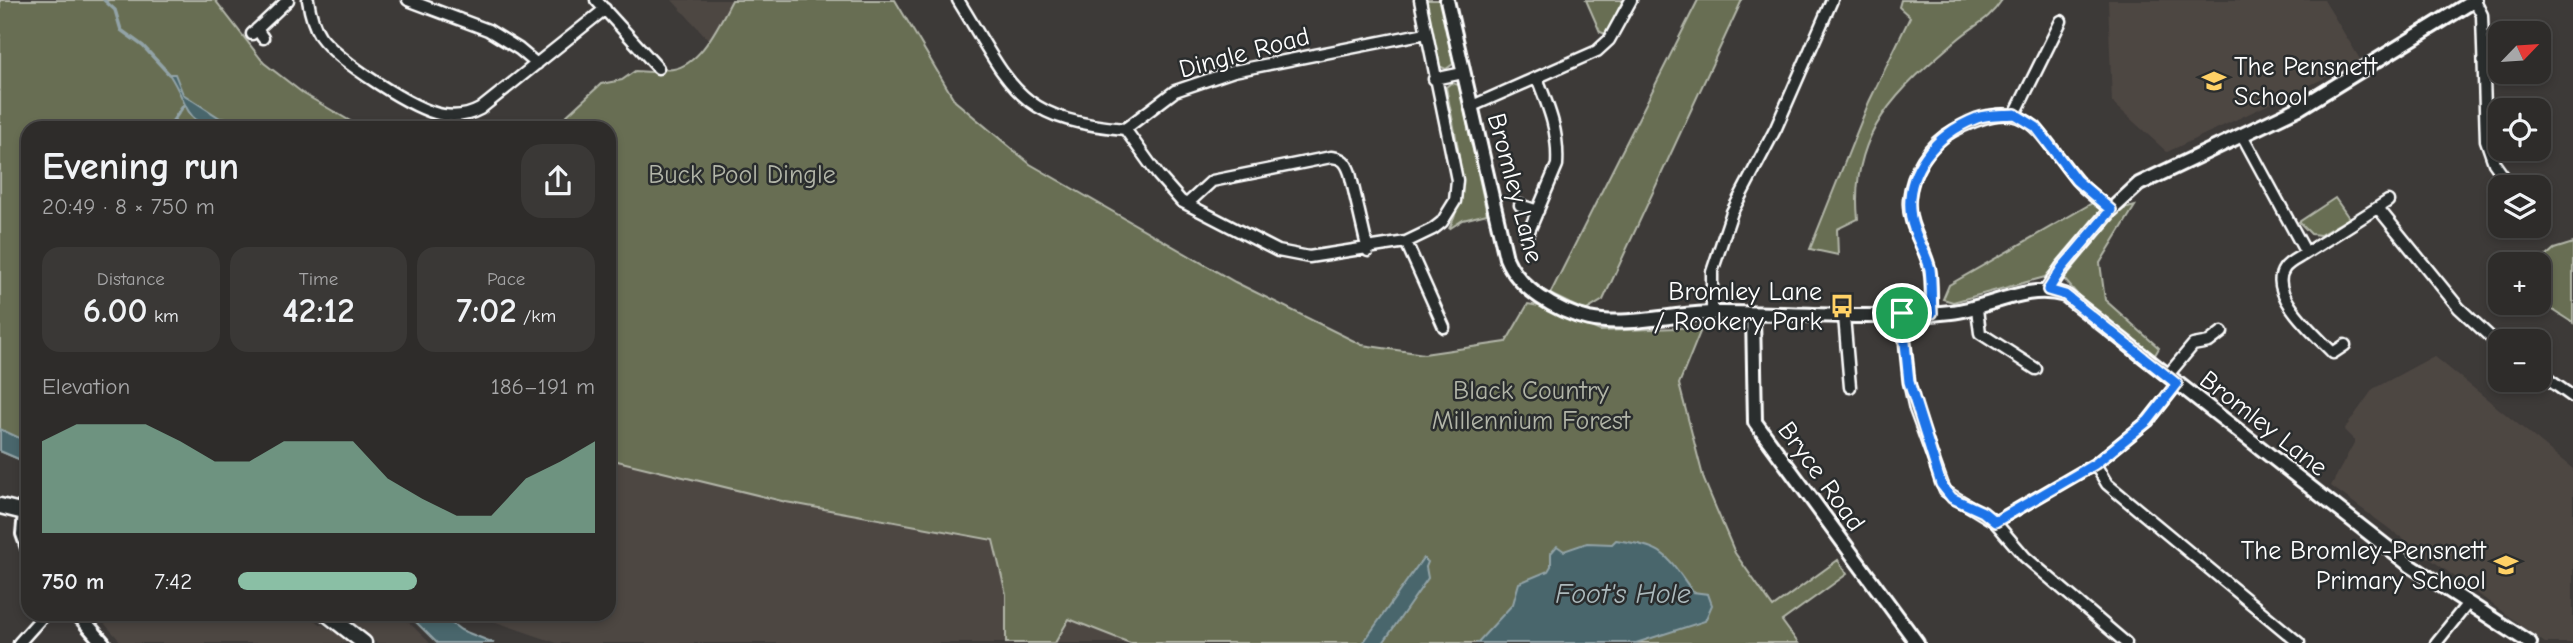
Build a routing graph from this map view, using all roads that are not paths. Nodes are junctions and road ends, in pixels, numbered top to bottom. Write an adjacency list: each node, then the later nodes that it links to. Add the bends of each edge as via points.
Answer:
1 (288, 0): 14 (street)
2 (308, 0): 15 (street, via 318,34 340,57 443,115 473,113)
3 (408, 0): 15 (street, via 488,30)
4 (596, 0): 11 (street)
5 (958, 0): 22 (street, via 1022,97 1073,123)
6 (1420, 0): 13 (street)
7 (1447, 0): 17 (street, Bromley Lane)
8 (1631, 0): 18 (street, via 1609,40 1597,51)
9 (1832, 0): 39 (street, via 1776,128 1732,212 1712,272)
10 (2475, 0): 23 (street, via 2301,107); 24 (street, via 2483,15 2486,140)
11 (605, 9): 15 (street); 16 (street)
12 (2061, 21): 21 (street)
13 (1426, 33): 19 (street); 22 (street, Dingle Road, via 1234,71 1175,91)
14 (257, 34)
15 (537, 64)
16 (658, 68)
17 (1463, 73): 19 (street); 20 (street, Bromley Lane)
18 (1537, 78): 20 (street); 30 (street, via 1558,133 1557,165)
19 (1434, 79): 32 (street, via 1457,180 1455,201 1442,222)
20 (1470, 107): 39 (street, Bromley Lane, via 1506,258 1517,281 1582,317 1610,322)
21 (2015, 114): 29 (street, via 2036,127 2076,180); 41 (street, via 1980,117 1945,135 1923,159 1914,178 1911,221 1930,269)
22 (1125, 129): 26 (street, via 1158,175)
23 (2242, 135): 29 (street, via 2139,184); 34 (street)
24 (2502, 175)
25 (2388, 201): 28 (street)
26 (1187, 204): 33 (street, via 1278,251 1309,257); 33 (street, via 1212,181 1339,158 1350,173)
27 (1520, 205): 30 (street)
28 (2378, 208): 34 (street); 46 (street, via 2459,308)
29 (2111, 210): 35 (street)
30 (1538, 211): 31 (street)
31 (1527, 238)
32 (1406, 242): 33 (street); 38 (street)
33 (1368, 251)
34 (2306, 253): 47 (street, via 2284,270 2281,290 2333,353)
35 (2048, 290): 37 (street, via 2025,292); 49 (street, Bromley Lane, via 2065,295)
36 (1450, 307): 38 (street)
37 (1977, 309): 41 (street); 48 (street, via 1980,333)
38 (1438, 313): 44 (street)
39 (1712, 313): 42 (street)
40 (1902, 313): 41 (street); 43 (street); 56 (street, via 1909,382 1941,484 1952,498)
41 (1932, 313)
42 (1753, 314): 43 (street); 64 (street, Bryce Road, via 1755,422)
43 (1844, 316): 51 (street)
44 (1444, 327)
45 (2222, 331): 49 (street, via 2209,342 2193,345)
46 (2488, 335)
47 (2345, 345)
48 (2036, 369)
49 (2172, 380): 53 (street, via 2148,421); 57 (street, Bromley Lane, via 2411,566)
50 (2551, 381): 52 (street)
51 (1850, 387)
52 (2573, 397)
53 (2095, 464): 56 (street); 66 (street, via 2107,484)
54 (0, 506): 55 (main road)
55 (21, 511)
56 (1995, 522): 65 (street, via 2025,557)
57 (2468, 603): 67 (street); 68 (street, Bromley Lane)
58 (39, 621): 61 (street)
59 (84, 621): 62 (street)
60 (336, 621): 63 (main road)
61 (19, 643)
62 (103, 643)
63 (364, 643)
64 (1917, 643)
65 (2126, 643)
66 (2299, 643)
67 (2436, 643)
68 (2530, 643)

